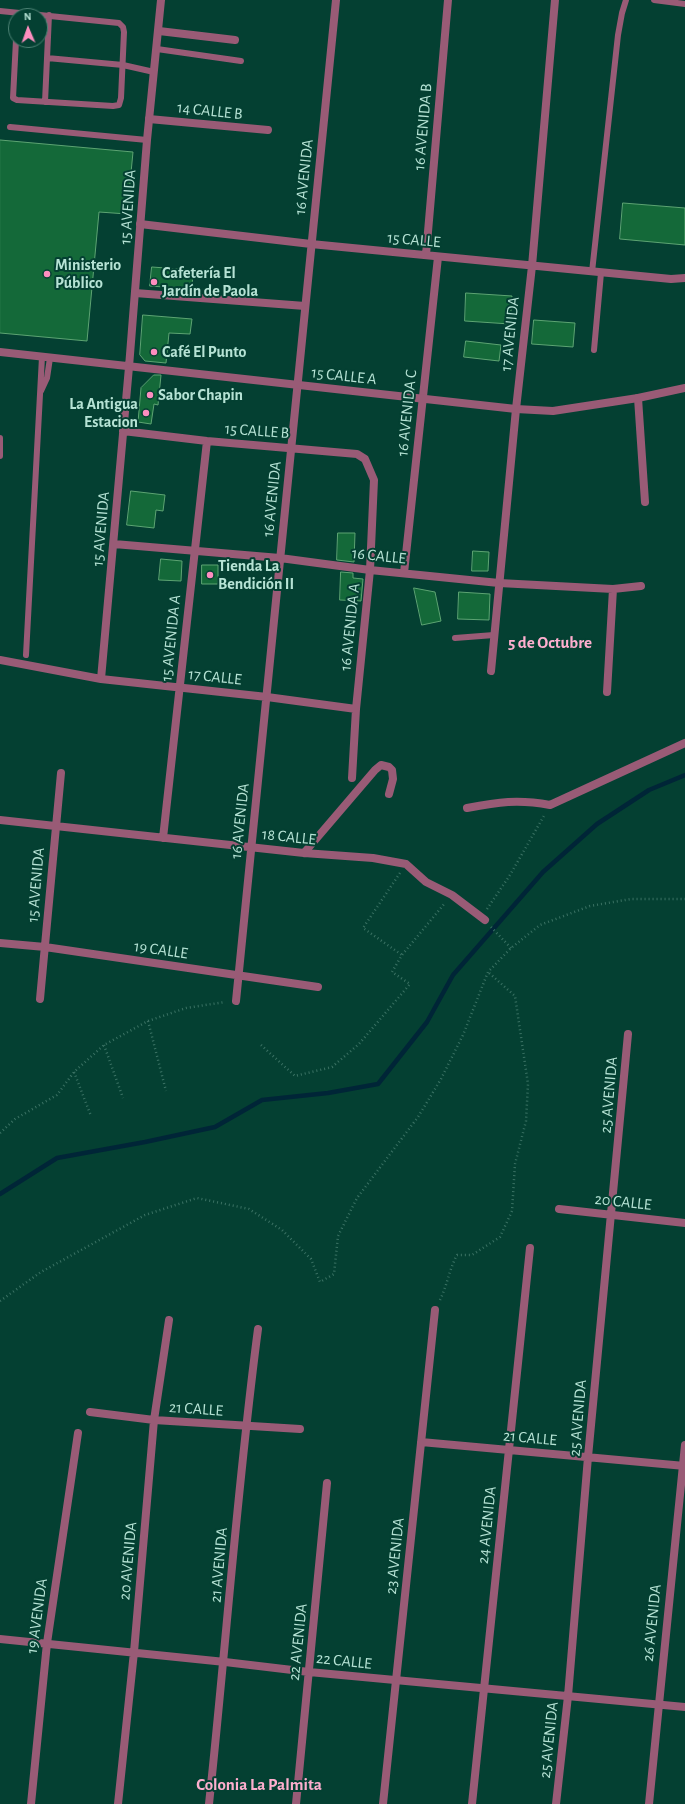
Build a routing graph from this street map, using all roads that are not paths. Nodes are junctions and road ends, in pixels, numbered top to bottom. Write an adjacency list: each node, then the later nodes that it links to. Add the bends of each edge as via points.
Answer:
1 (162, 0): 9 (street, 15 AVENIDA)
2 (336, 0): 23 (street, 16 AVENIDA)
3 (448, 0): 24 (street, 16 AVENIDA B)
4 (555, 0): 26 (street, 17 AVENIDA)
5 (626, 0): 27 (lane, via 618,35)
6 (654, 0): 7 (lane)
7 (685, 4)
8 (49, 15): 13 (lane); 15 (lane, via 119,23 124,32)
9 (159, 31): 10 (street); 12 (street, 15 AVENIDA)
10 (235, 40)
11 (16, 48): 17 (lane, via 14,98)
12 (157, 49): 14 (lane); 16 (street, 15 AVENIDA)
13 (47, 58): 15 (lane); 17 (lane)
14 (241, 61)
15 (123, 65): 16 (lane); 17 (lane, via 119,105)
16 (154, 72): 18 (street, 15 AVENIDA)
17 (45, 102)
18 (149, 118): 20 (street, 14 CALLE B); 21 (street, 15 AVENIDA)
19 (10, 126): 21 (lane)
20 (268, 130)
21 (147, 140): 22 (street, 15 AVENIDA)
22 (140, 224): 23 (street, 15 CALLE); 30 (street, 15 AVENIDA)
23 (311, 244): 24 (street, 15 CALLE); 31 (street, 16 AVENIDA)
24 (426, 256): 25 (street, 15 CALLE)
25 (438, 257): 26 (street, 15 CALLE); 39 (street, 16 AVENIDA C)
26 (532, 266): 27 (street, 15 CALLE); 40 (street, 17 AVENIDA)
27 (592, 272): 28 (street, 15 CALLE)
28 (601, 273): 29 (street, 15 CALLE); 32 (lane)
29 (685, 278)
30 (135, 293): 31 (street); 35 (street, 15 AVENIDA)
31 (305, 306): 36 (street, 16 AVENIDA)
32 (594, 350)
33 (0, 352): 34 (street, 15 CALLE A)
34 (46, 357): 35 (street, 15 CALLE A); 58 (lane, via 40,376)
35 (129, 367): 36 (street, 15 CALLE A); 41 (street, 15 AVENIDA)
36 (297, 385): 39 (street, 15 CALLE A); 44 (street, 16 AVENIDA)
37 (685, 388): 38 (street, 15 CALLE A)
38 (638, 398): 40 (street, 15 CALLE A, via 553,411); 47 (street)
39 (423, 399): 40 (street, 15 CALLE A); 52 (street, 16 AVENIDA C)
40 (516, 409): 53 (street, 17 AVENIDA)
41 (123, 431): 43 (street, 15 CALLE B); 48 (street, 15 AVENIDA)
42 (0, 438): 45 (lane)
43 (207, 441): 44 (street, 15 CALLE B); 49 (street, 15 AVENIDA A)
44 (291, 447): 46 (street, 15 CALLE B, via 357,454 365,459); 50 (street, 16 AVENIDA)
45 (0, 456)
46 (374, 480): 51 (street, 16 AVENIDA A)
47 (646, 502)
48 (114, 544): 49 (street, 16 CALLE); 61 (street, 15 AVENIDA)
49 (195, 551): 50 (street, 16 CALLE); 62 (street, 15 AVENIDA A)
50 (280, 558): 51 (street, 16 CALLE); 64 (street, 16 AVENIDA)
51 (370, 570): 52 (street, 16 CALLE); 65 (street, 16 AVENIDA A)
52 (404, 573): 53 (street, 16 CALLE)
53 (499, 583): 55 (street, 16 CALLE); 56 (street, 17 AVENIDA)
54 (641, 586): 55 (street, 16 CALLE)
55 (613, 589): 63 (street)
56 (494, 635): 57 (lane); 60 (street, 17 AVENIDA)
57 (455, 638)
58 (26, 655)
59 (0, 660): 61 (street, 17 CALLE)
60 (491, 671)
61 (101, 679): 62 (street, 17 CALLE)
62 (180, 687): 64 (street, 17 CALLE); 73 (street, 15 AVENIDA A)
63 (607, 692)
64 (266, 697): 65 (street, 17 CALLE); 74 (street, 16 AVENIDA)
65 (356, 709): 68 (street, 16 AVENIDA A)
66 (685, 742): 70 (street, via 550,805 527,801 497,802)
67 (61, 773): 72 (street, 15 AVENIDA)
68 (352, 778)
69 (389, 794): 75 (street, via 393,779 392,770 381,765)
70 (467, 808)
71 (0, 820): 72 (street, 18 CALLE)
72 (56, 826): 73 (street, 18 CALLE); 78 (street, 15 AVENIDA)
73 (163, 838): 74 (street, 18 CALLE)
74 (252, 848): 75 (street, 18 CALLE); 79 (street, 16 AVENIDA)
75 (304, 853): 76 (street, 18 CALLE, via 373,858 406,864 426,882 452,895)
76 (483, 919)
77 (0, 943): 78 (street, 19 CALLE)
78 (44, 948): 79 (street, 19 CALLE); 81 (street, 15 AVENIDA)
79 (239, 975): 80 (street, 19 CALLE); 82 (street, 16 AVENIDA)
80 (318, 987)
81 (40, 999)
82 (236, 1001)
83 (628, 1034): 85 (street, 25 AVENIDA)
84 (559, 1209): 85 (street, 20 CALLE)
85 (611, 1215): 86 (street, 20 CALLE); 99 (street, 25 AVENIDA)
86 (685, 1223)
87 (530, 1248): 98 (street, 24 AVENIDA)
88 (435, 1310): 96 (street, 23 AVENIDA)
89 (169, 1320): 92 (street, 20 AVENIDA)
90 (258, 1329): 93 (street, 21 AVENIDA)
91 (90, 1412): 92 (street, 21 CALLE)
92 (154, 1420): 93 (street, 21 CALLE); 104 (street, 20 AVENIDA)
93 (245, 1427): 94 (street, 21 CALLE); 105 (street, 21 AVENIDA)
94 (300, 1430)
95 (78, 1433): 103 (street, 19 AVENIDA)
96 (421, 1442): 98 (street, 21 CALLE); 107 (street, 23 AVENIDA)
97 (685, 1445): 100 (street, 26 AVENIDA)
98 (509, 1450): 99 (street, 21 CALLE); 108 (street, 24 AVENIDA)
99 (588, 1458): 100 (street, 21 CALLE); 109 (street, 25 AVENIDA)
100 (684, 1466): 110 (street, 26 AVENIDA)
101 (327, 1483): 106 (street, 22 AVENIDA)
102 (0, 1639): 103 (street, 22 CALLE)
103 (47, 1643): 104 (street, 22 CALLE); 112 (street, 19 AVENIDA)
104 (134, 1652): 105 (street, 22 CALLE); 113 (street, 20 AVENIDA)
105 (225, 1662): 106 (street, 22 CALLE); 114 (street, 21 AVENIDA)
106 (309, 1672): 107 (street, 22 CALLE); 115 (street, 22 AVENIDA)
107 (396, 1681): 108 (street, 22 CALLE); 116 (street, 23 AVENIDA)
108 (483, 1689): 109 (street, 22 CALLE); 117 (street, 24 AVENIDA)
109 (568, 1696): 110 (street, 22 CALLE); 118 (street, 25 AVENIDA)
110 (658, 1706): 111 (street, 22 CALLE); 119 (street, 26 AVENIDA)
111 (685, 1707)
112 (31, 1804)
113 (118, 1804)
114 (209, 1804)
115 (296, 1804)
116 (383, 1804)
117 (472, 1804)
118 (556, 1804)
119 (649, 1804)

